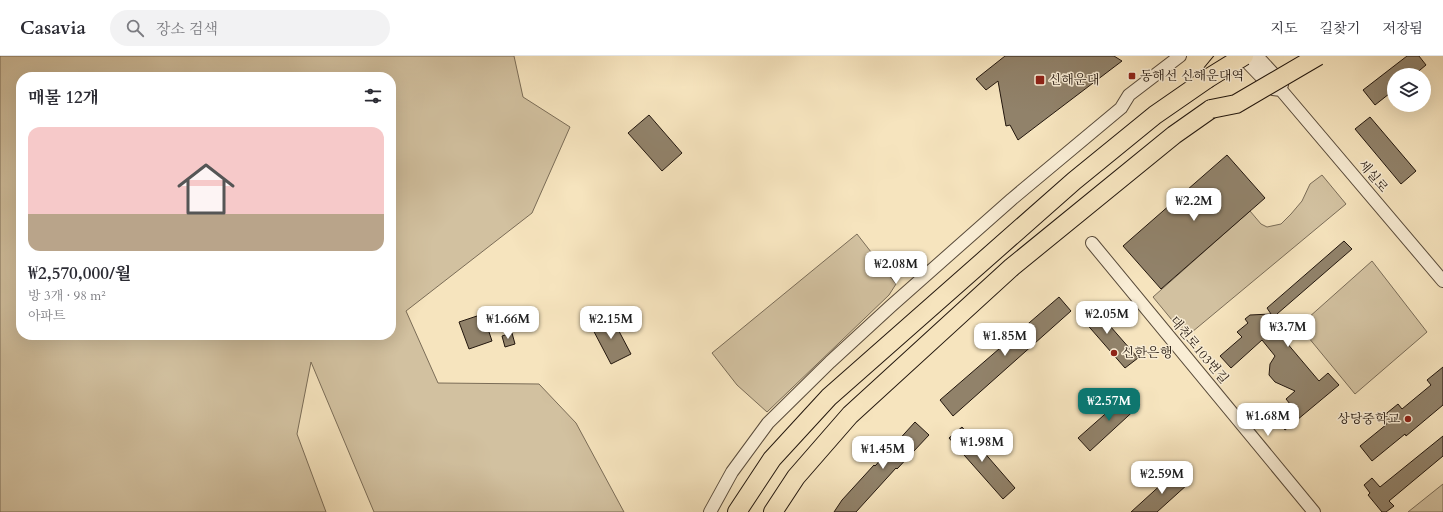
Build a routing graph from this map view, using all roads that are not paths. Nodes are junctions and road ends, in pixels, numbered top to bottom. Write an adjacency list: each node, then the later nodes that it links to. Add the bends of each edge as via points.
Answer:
1 (1226, 56): 7 (highway)
2 (1243, 56): 7 (highway, bridge); 8 (street, 세실로, via 1273,89)
3 (1257, 56): 8 (street, 세실로, via 1282,83)
4 (1294, 56): 9 (highway)
5 (1318, 56): 9 (highway, bridge, via 1236,104)
6 (1178, 57): 12 (street, via 1129,95 1121,108 994,215 830,362 768,424 732,472)
7 (1207, 79): 13 (highway, via 1156,115 1074,181 829,397 772,459)
8 (1281, 90): 11 (street, 세실로)
9 (1211, 108): 14 (highway, via 1174,135 1012,267 856,410 796,477)
10 (1092, 243): 15 (street, 대천로103번길)
11 (1443, 281)
12 (710, 512)
13 (737, 512)
14 (773, 512)
15 (1314, 512)

